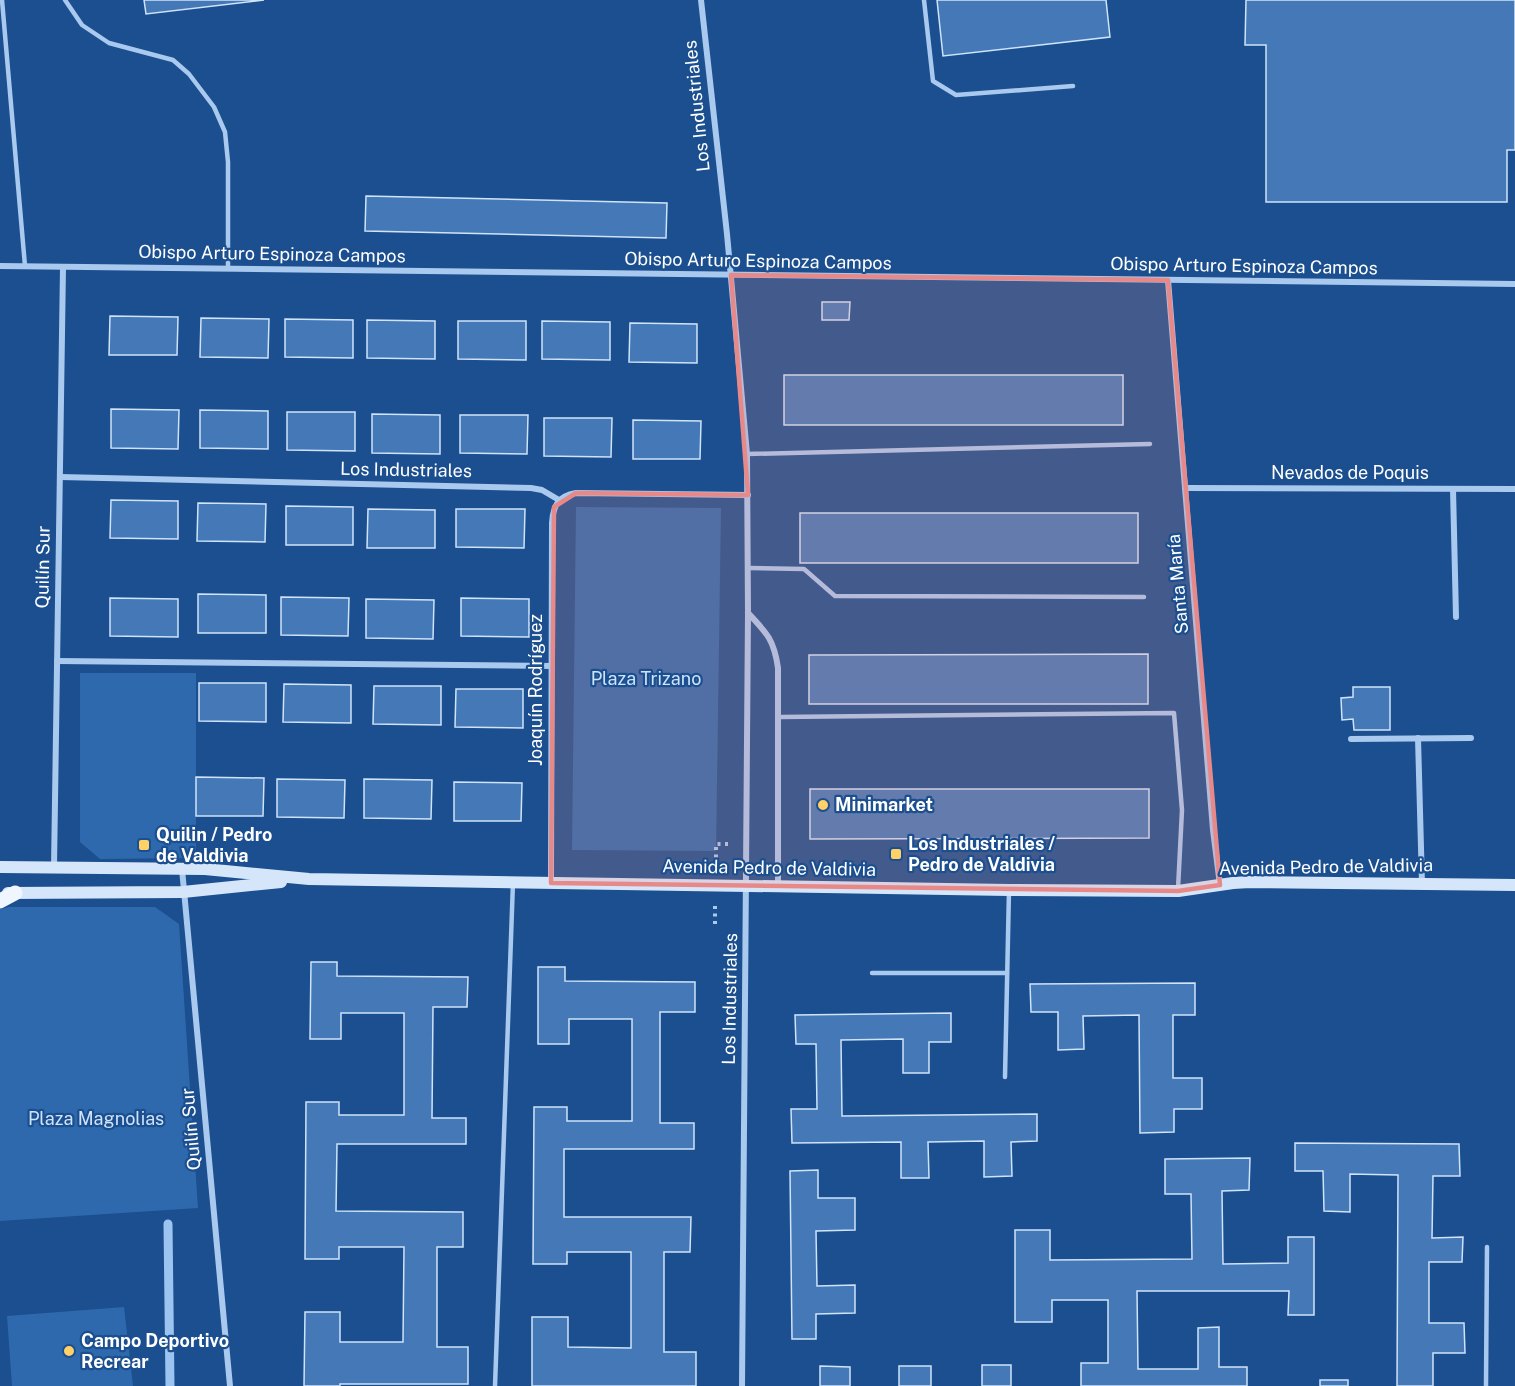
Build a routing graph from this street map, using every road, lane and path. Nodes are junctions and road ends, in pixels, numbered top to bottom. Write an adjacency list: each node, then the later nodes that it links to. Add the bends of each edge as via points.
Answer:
1 (2, 0): 7 (lane)
2 (65, 0): 9 (lane, via 82,25 109,43 173,60 214,106 225,132 228,162)
3 (700, 0): 10 (street, Los Industriales)
4 (924, 0): 5 (lane, via 933,81 956,95)
5 (1073, 86)
6 (0, 266): 7 (street, Obispo Arturo Espinoza Campos)
7 (25, 266): 8 (street, Obispo Arturo Espinoza Campos)
8 (63, 267): 9 (street, Obispo Arturo Espinoza Campos); 15 (street, Quilín Sur)
9 (228, 268): 10 (street, Obispo Arturo Espinoza Campos)
10 (731, 275): 11 (street, Obispo Arturo Espinoza Campos); 14 (street, Los Industriales)
11 (1168, 280): 12 (street, Obispo Arturo Espinoza Campos); 16 (street, Santa María)
12 (1515, 284)
13 (1150, 444): 14 (lane)
14 (747, 454): 19 (street, Los Industriales)
15 (60, 477): 20 (street, Los Industriales, via 531,488); 25 (street, Quilín Sur)
16 (1185, 488): 17 (street, Nevados de Poquis); 38 (street, Santa María)
17 (1453, 489): 18 (street, Nevados de Poquis); 24 (street)
18 (1515, 489)
19 (748, 495): 20 (street, via 576,493); 21 (street, Los Industriales)
20 (559, 500): 26 (street, Joaquín Rodríguez, via 552,523)
21 (748, 568): 22 (lane, via 804,569 835,596); 23 (street, Los Industriales)
22 (1144, 597)
23 (748, 613): 27 (street, via 769,636 776,652); 40 (street, Los Industriales)
24 (1455, 617)
25 (57, 661): 26 (street); 32 (street, Quilín Sur)
26 (552, 666): 36 (street, Joaquín Rodríguez)
27 (780, 717): 41 (street); 43 (lane, via 1173,713 1182,810)
28 (1418, 738): 29 (street); 30 (street); 37 (street)
29 (1471, 738)
30 (1351, 739)
31 (0, 867): 32 (main road, Avenida Pedro de Valdivia)
32 (54, 867): 33 (main road, Avenida Pedro de Valdivia)
33 (182, 869): 34 (main road, Avenida Pedro de Valdivia); 44 (street, Quilín Sur)
34 (309, 879): 35 (main road, Avenida Pedro de Valdivia); 44 (main road, Avenida Pedro de Valdivia)
35 (513, 882): 36 (main road, Avenida Pedro de Valdivia); 52 (lane)
36 (551, 883): 40 (main road, Avenida Pedro de Valdivia)
37 (1422, 884): 38 (main road, Avenida Pedro de Valdivia); 39 (main road, Avenida Pedro de Valdivia)
38 (1220, 885): 43 (main road, Avenida Pedro de Valdivia)
39 (1515, 885)
40 (746, 886): 41 (main road, Avenida Pedro de Valdivia); 53 (street, Los Industriales)
41 (778, 886): 42 (main road, Avenida Pedro de Valdivia)
42 (1009, 890): 43 (main road, Avenida Pedro de Valdivia); 48 (lane)
43 (1178, 891)
44 (183, 892): 45 (main road, Avenida Pedro de Valdivia); 51 (street, Quilín Sur)
45 (7, 893): 46 (main road)
46 (0, 900)
47 (872, 973): 48 (lane)
48 (1006, 973): 49 (lane)
49 (1005, 1077)
50 (1487, 1247): 54 (lane)
51 (230, 1386)
52 (495, 1386)
53 (742, 1386)
54 (1486, 1386)

